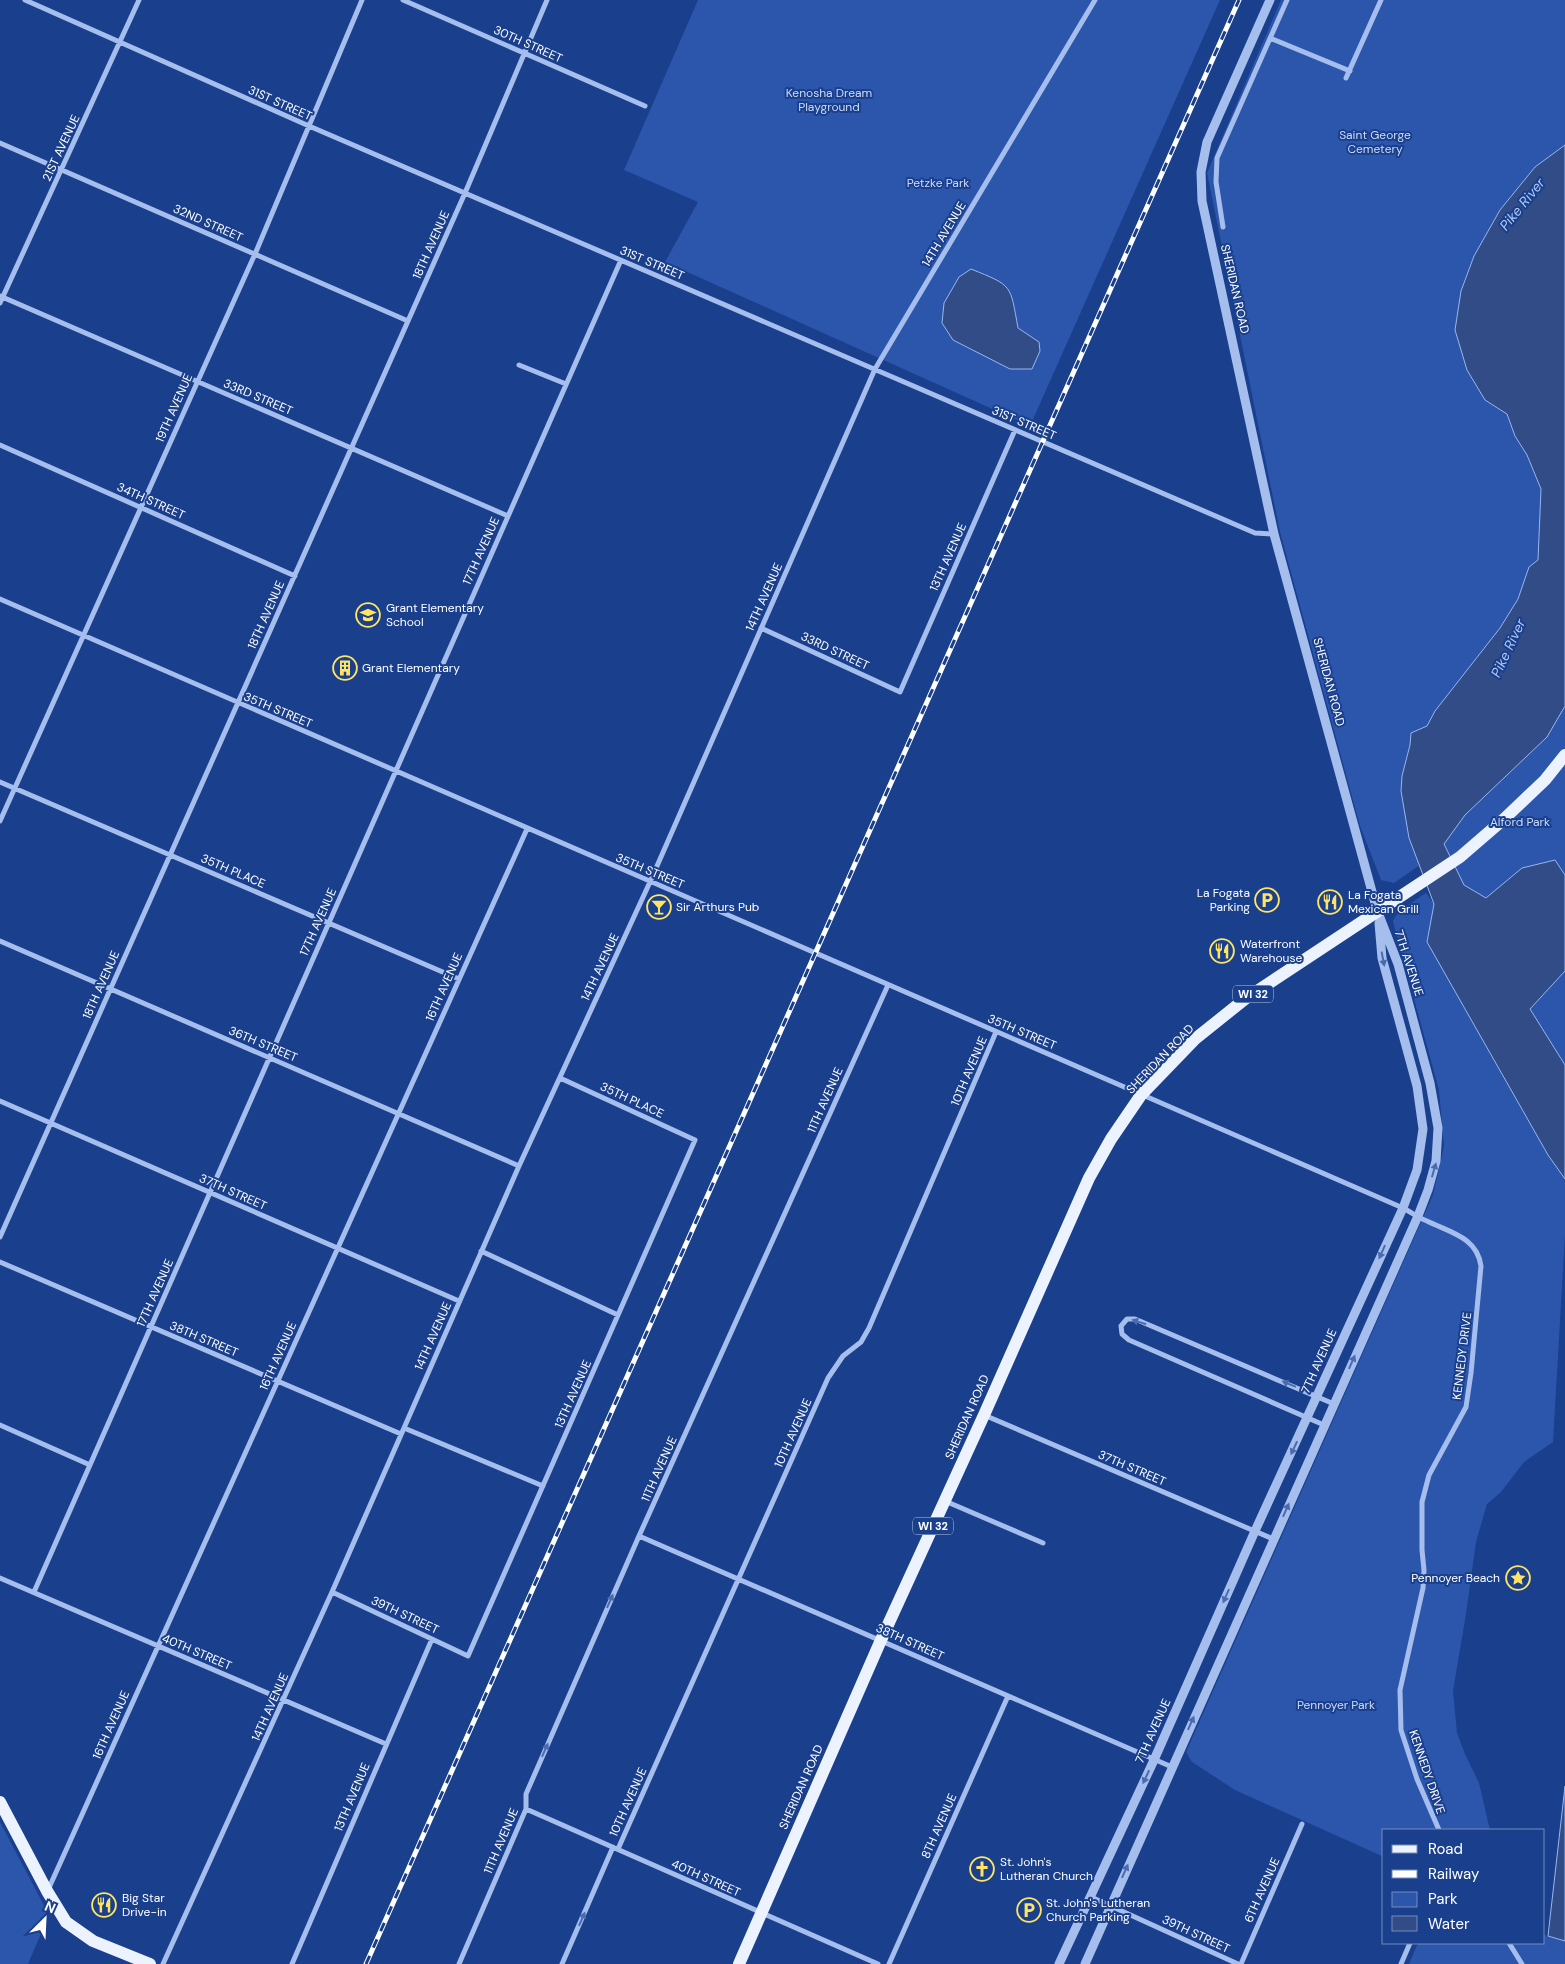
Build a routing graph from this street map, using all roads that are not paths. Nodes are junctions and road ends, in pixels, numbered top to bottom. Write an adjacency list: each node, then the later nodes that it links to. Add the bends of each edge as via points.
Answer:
1 (24, 0): 11 (street, 31ST STREET)
2 (139, 0): 11 (street, 21ST AVENUE)
3 (362, 0): 16 (street, 19TH AVENUE)
4 (403, 0): 12 (street, 30TH STREET)
5 (548, 0): 12 (street, 18TH AVENUE)
6 (1095, 0): 27 (street, 14TH AVENUE)
7 (1270, 0): 35 (street, SHERIDAN ROAD, via 1210,136 1201,180 1204,214)
8 (1287, 0): 10 (street)
9 (1381, 0): 13 (street)
10 (1270, 38): 13 (street); 20 (street, via 1217,158 1216,182)
11 (120, 42): 16 (street, 31ST STREET); 18 (street, 21ST AVENUE)
12 (524, 54): 15 (street, 30TH STREET); 19 (street, 18TH AVENUE)
13 (1350, 71): 14 (street)
14 (1346, 78)
15 (645, 106)
16 (309, 126): 19 (street, 31ST STREET); 21 (street, 19TH AVENUE)
17 (0, 143): 18 (street, 32ND STREET)
18 (62, 170): 21 (street, 32ND STREET); 23 (street, 21ST AVENUE)
19 (465, 193): 22 (street, 31ST STREET); 25 (street, 18TH AVENUE)
20 (1223, 227)
21 (255, 254): 25 (street, 32ND STREET); 28 (street, 19TH AVENUE)
22 (621, 260): 27 (street, 31ST STREET); 29 (street, 17TH AVENUE)
23 (1, 296): 24 (street, 21ST AVENUE); 28 (street, 33RD STREET)
24 (0, 303)
25 (408, 321): 32 (street, 18TH AVENUE)
26 (520, 365): 29 (street)
27 (875, 369): 30 (street, 31ST STREET); 38 (street, 14TH AVENUE)
28 (197, 381): 32 (street, 33RD STREET); 33 (street, 19TH AVENUE)
29 (566, 384): 34 (street, 17TH AVENUE)
30 (1015, 430): 35 (street, 31ST STREET, via 1255,533); 40 (street, 13TH AVENUE)
31 (0, 445): 33 (street, 34TH STREET)
32 (352, 448): 34 (street, 33RD STREET); 36 (street, 18TH AVENUE)
33 (140, 507): 36 (street, 34TH STREET); 39 (street, 19TH AVENUE)
34 (508, 516): 43 (street, 17TH AVENUE)
35 (1274, 534): 50 (street, SHERIDAN ROAD)
36 (295, 576): 41 (street, 18TH AVENUE)
37 (0, 600): 39 (street, 35TH STREET)
38 (761, 628): 40 (street, 33RD STREET); 49 (street, 14TH AVENUE)
39 (83, 636): 41 (street, 35TH STREET); 45 (street, 19TH AVENUE)
40 (900, 692)
41 (238, 704): 43 (street, 35TH STREET); 48 (street, 18TH AVENUE)
42 (1565, 755): 50 (main road, WI 32, via 1504,819 1460,857)
43 (395, 772): 47 (street, 35TH STREET); 51 (street, 17TH AVENUE)
44 (0, 782): 45 (street, 35TH PLACE)
45 (15, 788): 46 (street, 19TH AVENUE); 48 (street, 35TH PLACE)
46 (0, 822)
47 (527, 829): 49 (street, 35TH STREET); 53 (street, 16TH AVENUE)
48 (170, 855): 51 (street, 35TH PLACE); 55 (street, 18TH AVENUE)
49 (650, 882): 54 (street, 35TH STREET); 58 (street, 14TH AVENUE)
50 (1377, 910): 59 (main road, SHERIDAN ROAD / WI 32, via 1238,1005 1195,1039); 66 (street, 7TH AVENUE, one-way to 66, via 1382,958 1417,1086 1422,1129 1416,1170); 67 (street, 7TH AVENUE, one-way to 50, via 1436,1161 1438,1128 1430,1083 1398,964)
51 (328, 923): 53 (street, 35TH PLACE); 57 (street, 17TH AVENUE)
52 (0, 941): 55 (street, 36TH STREET)
53 (459, 979): 61 (street, 16TH AVENUE)
54 (888, 985): 56 (street, 35TH STREET); 88 (street, 11TH AVENUE)
55 (111, 989): 57 (street, 36TH STREET); 62 (street, 18TH AVENUE)
56 (996, 1032): 59 (street, 35TH STREET); 92 (street, 10TH AVENUE, via 869,1328 861,1342 843,1356 828,1378)
57 (269, 1058): 61 (street, 36TH STREET); 65 (street, 17TH AVENUE)
58 (560, 1078): 63 (street, 35TH PLACE); 64 (street, 14TH AVENUE)
59 (1141, 1094): 66 (street, 35TH STREET); 78 (main road, SHERIDAN ROAD / WI 32, via 1110,1139 1089,1178)
60 (0, 1101): 62 (street, 37TH STREET)
61 (398, 1114): 64 (street, 36TH STREET); 69 (street, 16TH AVENUE)
62 (51, 1123): 65 (street, 37TH STREET); 68 (street, 18TH AVENUE)
63 (696, 1140): 73 (street, 13TH AVENUE)
64 (519, 1166): 70 (street, 14TH AVENUE)
65 (210, 1192): 69 (street, 37TH STREET); 74 (street, 17TH AVENUE)
66 (1403, 1208): 67 (street, KENNEDY DRIVE); 76 (street, 7TH AVENUE, one-way to 76)
67 (1418, 1216): 77 (street, 7TH AVENUE, one-way to 67); 107 (street, KENNEDY DRIVE, via 1469,1242 1477,1252 1480,1266 1466,1407 1429,1475 1422,1502 1423,1588 1400,1690 1401,1730)
68 (0, 1237)
69 (337, 1248): 72 (street, 37TH STREET); 75 (street, 16TH AVENUE)
70 (481, 1251): 72 (street, 14TH AVENUE); 73 (street)
71 (0, 1262): 74 (street, 38TH STREET)
72 (459, 1301): 82 (street, 14TH AVENUE)
73 (618, 1315): 85 (street, 13TH AVENUE)
74 (151, 1327): 75 (street, 38TH STREET); 84 (street, 17TH AVENUE)
75 (277, 1381): 83 (street, 38TH STREET); 97 (street, 16TH AVENUE)
76 (1317, 1396): 77 (street); 79 (street, 7TH AVENUE); 79 (street, one-way to 79, via 1135,1319 1127,1319 1120,1326 1122,1334 1129,1340)
77 (1334, 1404): 81 (street, 7TH AVENUE)
78 (984, 1415): 86 (main road, SHERIDAN ROAD / WI 32); 87 (street, 37TH STREET)
79 (1308, 1418): 81 (street); 87 (street, 7TH AVENUE, one-way to 87)
80 (0, 1425): 84 (street)
81 (1324, 1425): 89 (street, 7TH AVENUE, one-way to 81)
82 (404, 1428): 83 (street, 14TH AVENUE); 85 (street)
83 (401, 1434): 94 (street, 14TH AVENUE)
84 (90, 1465): 93 (street, 17TH AVENUE)
85 (543, 1486): 98 (street, 13TH AVENUE)
86 (944, 1501): 90 (street); 96 (main road, SHERIDAN ROAD / WI 32)
87 (1255, 1531): 89 (street, 37TH STREET); 102 (street, 7TH AVENUE, one-way to 102)
88 (639, 1536): 92 (street, 38TH STREET); 105 (street, 11TH AVENUE, one-way to 88, via 526,1794)
89 (1273, 1539): 103 (street, 7TH AVENUE, one-way to 89)
90 (1043, 1543)
91 (0, 1578): 93 (street, 40TH STREET)
92 (738, 1580): 96 (street, 38TH STREET); 108 (street, 10TH AVENUE)
93 (34, 1592): 97 (street, 40TH STREET)
94 (332, 1592): 95 (street, 39TH STREET); 100 (street, 14TH AVENUE)
95 (432, 1639): 98 (street, 39TH STREET); 101 (street, 13TH AVENUE)
96 (881, 1640): 99 (street, 38TH STREET); 112 (main road, SHERIDAN ROAD / WI 32)
97 (158, 1646): 100 (street, 40TH STREET); 109 (street, 16TH AVENUE)
98 (468, 1656)
99 (1008, 1696): 102 (street, 38TH STREET); 122 (street, 8TH AVENUE)
100 (284, 1700): 101 (street, 40TH STREET); 116 (street, 14TH AVENUE)
101 (386, 1744): 117 (street, 13TH AVENUE)
102 (1154, 1760): 103 (street, 38TH STREET); 110 (street, 7TH AVENUE, one-way to 110)
103 (1172, 1766): 111 (street, 7TH AVENUE, one-way to 103)
104 (0, 1802): 109 (main road)
105 (526, 1810): 108 (street, 40TH STREET); 118 (street, 11TH AVENUE)
106 (1302, 1824): 125 (street, 6TH AVENUE)
107 (1438, 1829)
108 (615, 1848): 112 (street, 40TH STREET); 119 (street, 10TH AVENUE, one-way to 108)
109 (47, 1891): 115 (main road, via 66,1922 93,1941)
110 (1091, 1897): 111 (street, 39TH STREET); 123 (street, 7TH AVENUE)
111 (1110, 1906): 124 (street, 7TH AVENUE); 125 (street, 39TH STREET)
112 (761, 1914): 120 (main road, SHERIDAN ROAD / WI 32); 121 (street, 40TH STREET)
113 (1410, 1944): 126 (street)
114 (1510, 1944): 127 (street)
115 (150, 1964)
116 (163, 1964)
117 (292, 1964)
118 (459, 1964)
119 (562, 1964)
120 (739, 1964)
121 (878, 1964)
122 (889, 1964)
123 (1060, 1964)
124 (1085, 1964)
125 (1239, 1964)
126 (1401, 1964)
127 (1522, 1964)

